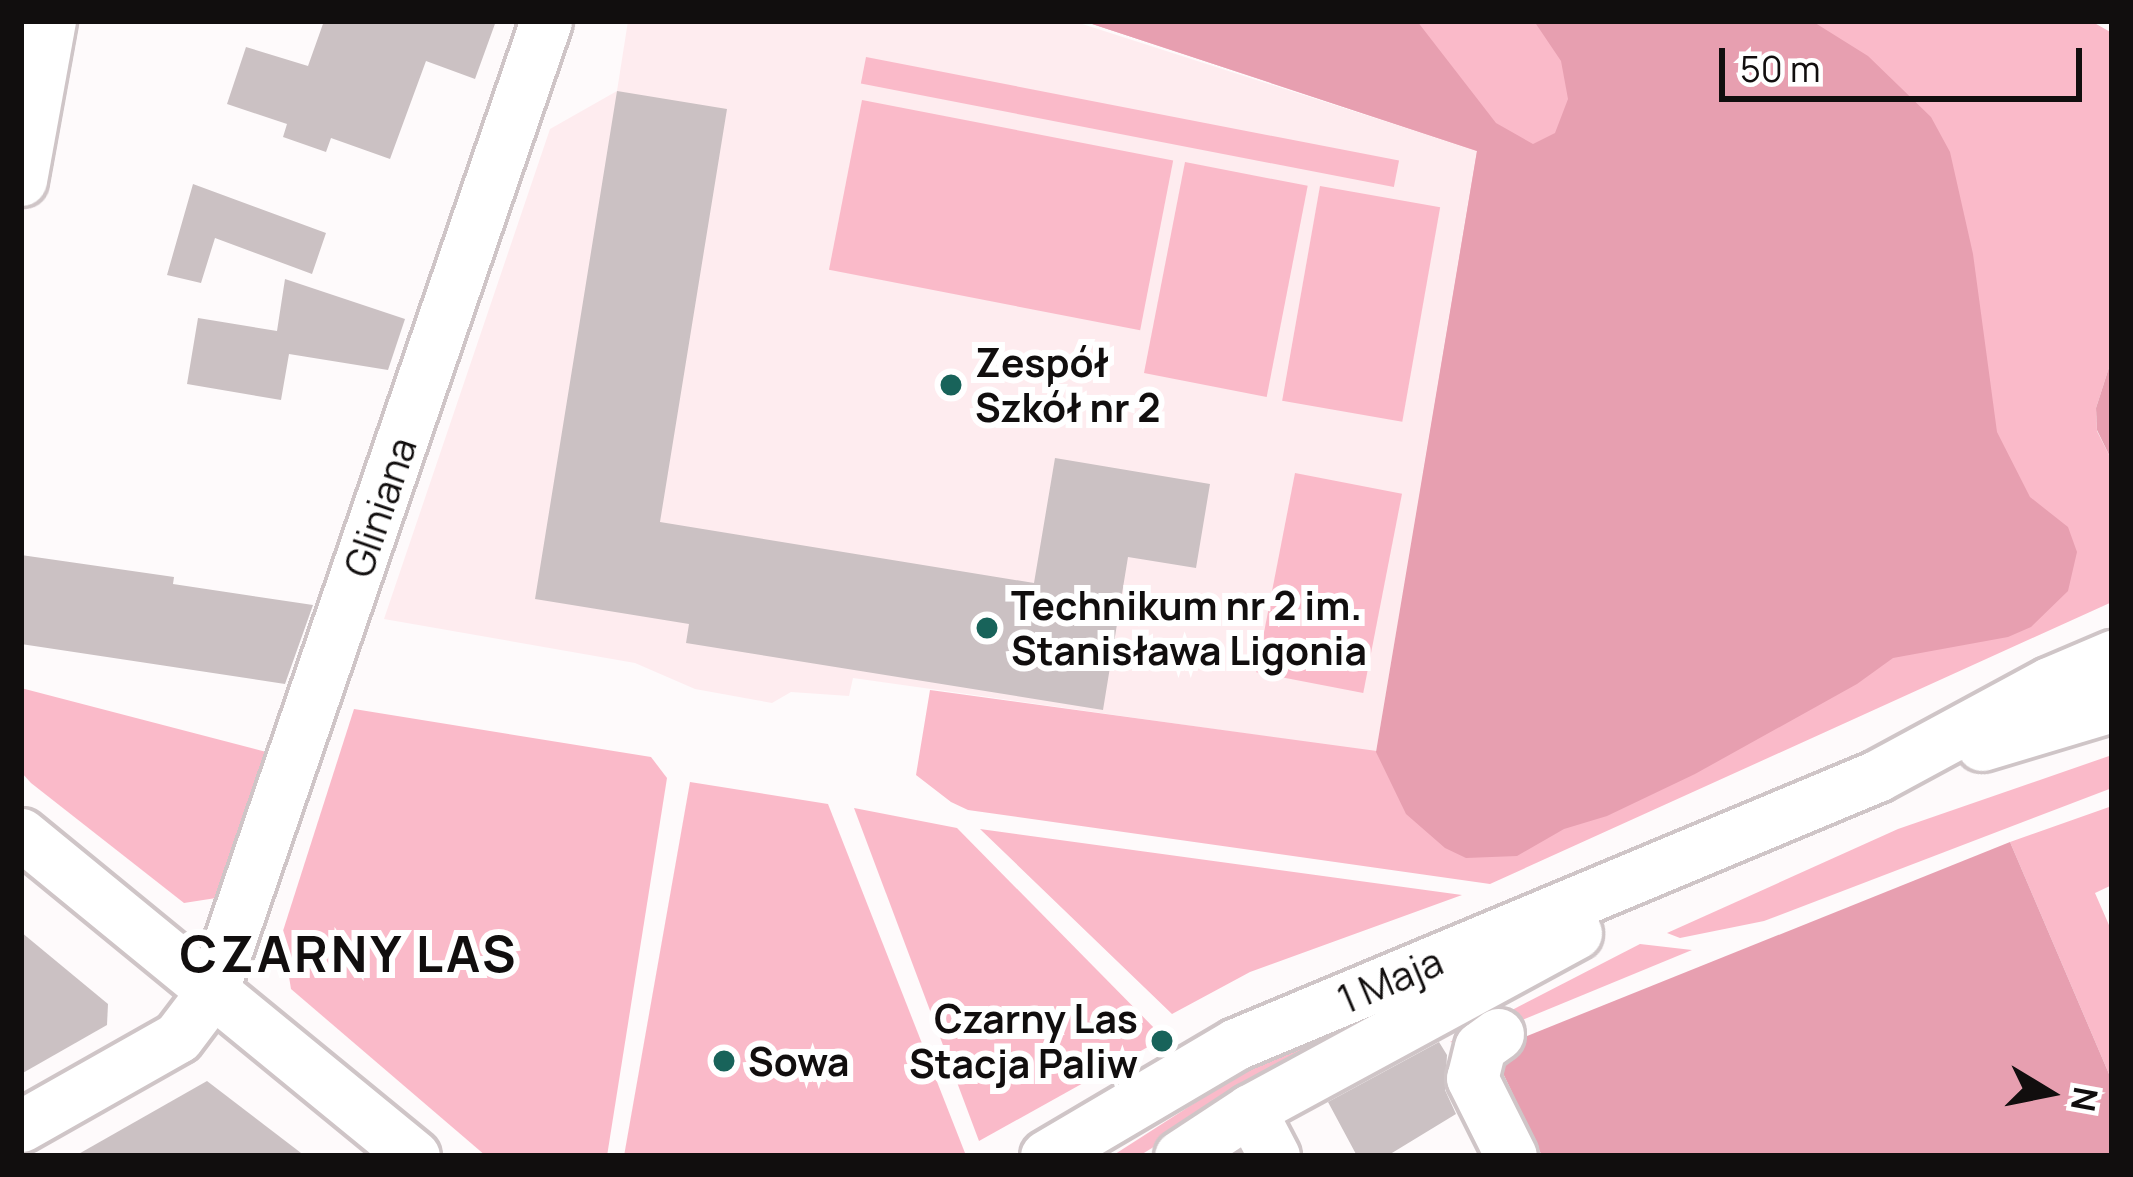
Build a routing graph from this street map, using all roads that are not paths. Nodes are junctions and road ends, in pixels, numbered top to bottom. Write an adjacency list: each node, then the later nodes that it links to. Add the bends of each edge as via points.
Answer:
1 (50, 21): 3 (street)
2 (546, 21): 9 (street, Gliniana)
3 (21, 180)
4 (2112, 656): 6 (street, 1 Maja)
5 (2112, 706): 6 (street, 1 Maja)
6 (1877, 776): 7 (street, 1 Maja)
7 (1746, 830): 11 (street, 1 Maja, via 1590,925); 14 (street, 1 Maja, via 1236,1044)
8 (21, 834): 9 (street)
9 (212, 992): 12 (street, Gliniana, via 178,1037); 13 (street)
10 (1498, 1034): 17 (street, via 1480,1047 1472,1078)
11 (1250, 1110): 15 (street, 1 Maja); 16 (street)
12 (21, 1126)
13 (414, 1156)
14 (1046, 1156)
15 (1180, 1156)
16 (1274, 1156)
17 (1511, 1156)

